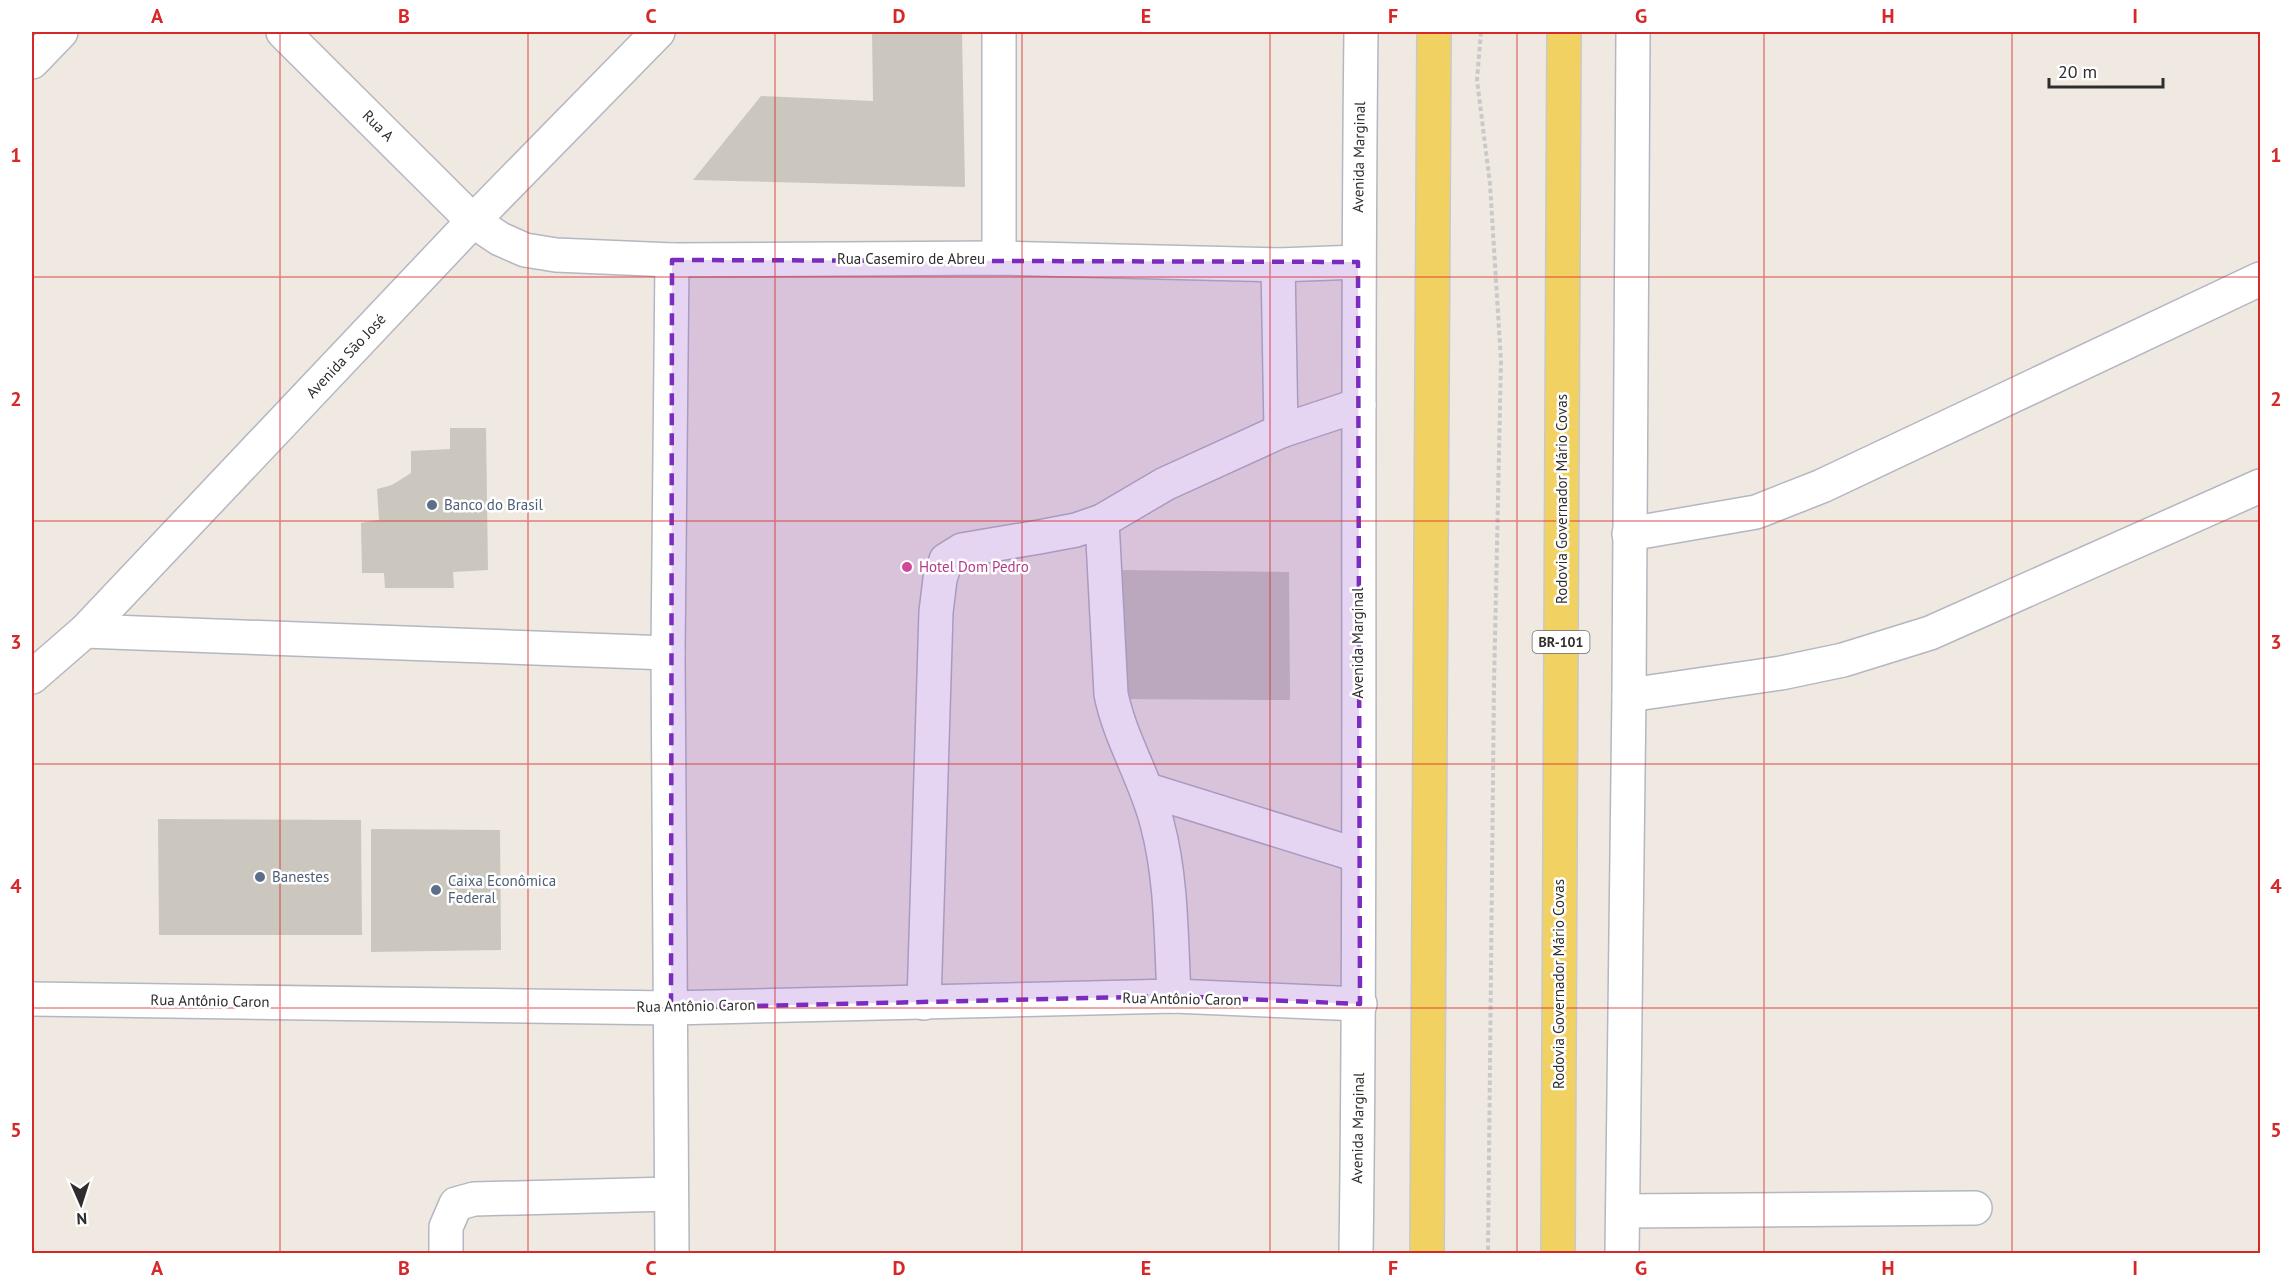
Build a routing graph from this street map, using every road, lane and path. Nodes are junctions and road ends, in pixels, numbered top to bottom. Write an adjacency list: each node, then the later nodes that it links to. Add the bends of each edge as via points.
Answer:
1 (61, 32): 10 (street)
2 (283, 32): 11 (street, Rua A)
3 (658, 32): 11 (street, Avenida São José)
4 (999, 32): 12 (street)
5 (1361, 32): 14 (street, Avenida Marginal)
6 (1434, 32): 39 (main road)
7 (1481, 32): 40 (path, via 1477,80 1490,184 1501,361)
8 (1564, 32): 41 (main road, Rodovia Governador Mário Covas / BR-101)
9 (1633, 32): 21 (street)
10 (32, 62)
11 (473, 221): 13 (street, Rua Casemiro de Abreu, via 525,250); 22 (street, Avenida São José)
12 (999, 258): 13 (street, Rua Casemiro de Abreu); 15 (street, Rua Casemiro de Abreu)
13 (672, 260): 23 (street)
14 (1358, 262): 15 (street, Rua Casemiro de Abreu); 17 (street, Avenida Marginal)
15 (1278, 265): 18 (street)
16 (2260, 279): 21 (street, via 1822,486 1756,512)
17 (1359, 405): 18 (street); 27 (street, Avenida Marginal)
18 (1281, 431): 20 (street, via 1165,484)
19 (2260, 486): 25 (street, via 1930,633 1843,660 1791,671)
20 (1102, 521): 26 (street, via 1111,694 1114,711); 30 (street, via 1048,535 962,549 946,560 936,612)
21 (1629, 534): 25 (street)
22 (85, 631): 23 (street); 24 (street, Avenida São José)
23 (668, 653): 32 (street)
24 (32, 677)
25 (1629, 695): 35 (street)
26 (1148, 790): 27 (street); 28 (street, via 1167,866)
27 (1357, 855): 31 (street, Avenida Marginal)
28 (1174, 996): 30 (street, Rua Antônio Caron); 31 (street, Rua Antônio Caron)
29 (32, 999): 32 (street, Rua Antônio Caron)
30 (924, 1003): 32 (street, Rua Antônio Caron)
31 (1360, 1004): 38 (street, Avenida Marginal)
32 (671, 1008): 33 (street)
33 (671, 1194): 36 (street, via 474,1199 456,1204 446,1227); 37 (street)
34 (1975, 1208): 35 (street)
35 (1623, 1211): 42 (street)
36 (446, 1254)
37 (672, 1254)
38 (1356, 1254)
39 (1427, 1254)
40 (1488, 1254)
41 (1557, 1254)
42 (1622, 1254)

